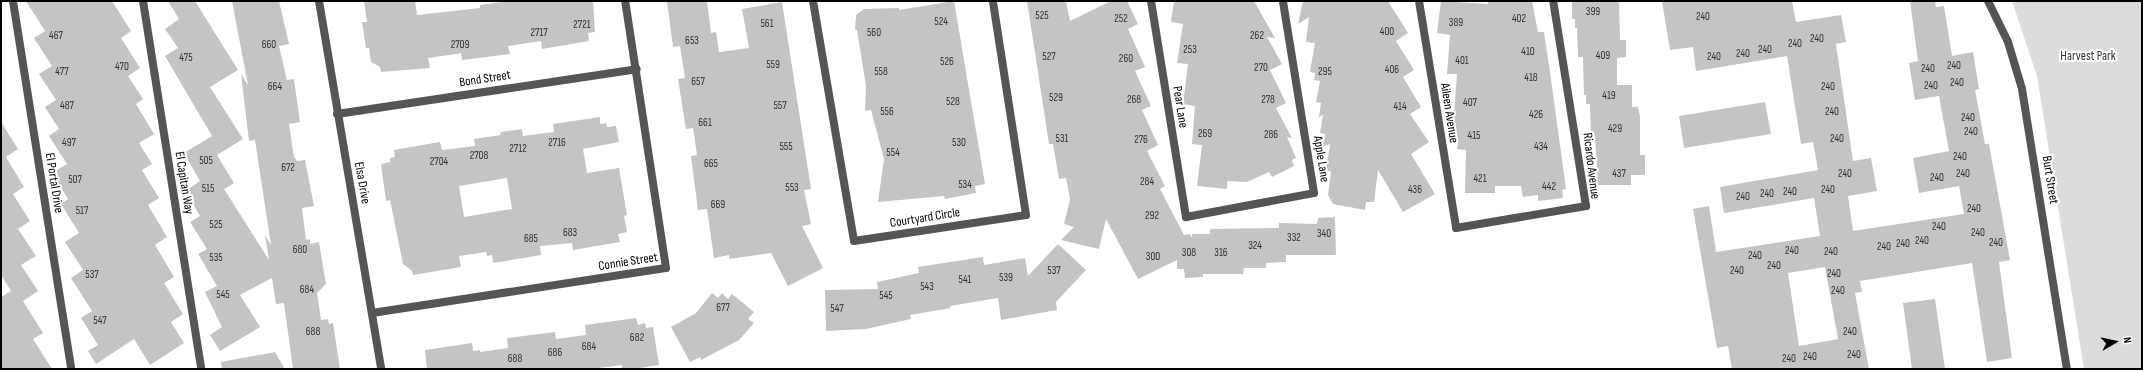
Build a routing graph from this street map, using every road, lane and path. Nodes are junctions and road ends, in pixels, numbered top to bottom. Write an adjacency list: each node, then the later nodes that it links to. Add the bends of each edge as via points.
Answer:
1 (13, 1): 17 (street, El Portal Drive)
2 (143, 1): 18 (street, El Capitan Way)
3 (318, 1): 13 (street, Elsa Drive)
4 (625, 1): 12 (street, Connie Street)
5 (813, 1): 6 (street, Courtyard Circle, via 854,241 1026,215)
6 (993, 1)
7 (1151, 1): 14 (street, Pear Lane)
8 (1283, 1): 14 (street, Apple Lane, via 1314,193)
9 (1419, 1): 15 (street, Aileen Avenue)
10 (1553, 1): 15 (street, Ricardo Avenue, via 1586,206)
11 (1988, 1): 20 (street, Burt Street, via 2008,42 2022,89)
12 (637, 69): 13 (street, Bond Street); 16 (street, Connie Street, via 666,268)
13 (337, 114): 16 (street, Elsa Drive)
14 (1186, 217)
15 (1456, 228)
16 (372, 313): 19 (street, Elsa Drive)
17 (71, 369)
18 (201, 369)
19 (381, 369)
20 (2067, 369)

